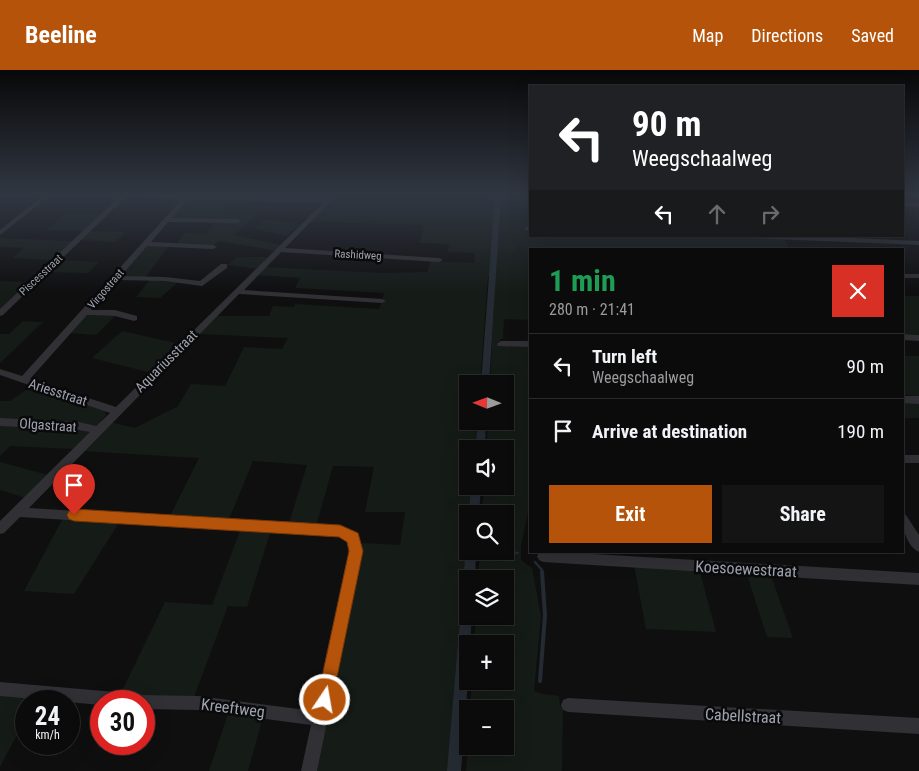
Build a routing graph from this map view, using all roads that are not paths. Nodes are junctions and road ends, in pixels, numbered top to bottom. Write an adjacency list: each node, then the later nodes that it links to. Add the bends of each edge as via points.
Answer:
1 (91, 228): 17 (street, Piscesstraat)
2 (160, 228): 6 (street, Virgostraat)
3 (301, 228): 8 (street, Aquariusstraat)
4 (765, 237): 5 (street)
5 (919, 243)
6 (145, 244): 7 (street); 13 (street, Virgostraat)
7 (213, 247)
8 (278, 250): 9 (street, Rashidweg); 14 (street, Aquariusstraat)
9 (439, 260)
10 (224, 266): 13 (street, via 202,284)
11 (904, 276): 12 (street)
12 (919, 276)
13 (116, 278): 16 (street, Virgostraat)
14 (237, 292): 15 (street); 27 (street, Aquariusstraat)
15 (382, 301)
16 (87, 312): 18 (street, via 115,313); 24 (street, Virgostraat)
17 (0, 313)
18 (134, 318)
19 (904, 336): 20 (street)
20 (919, 338)
21 (501, 344): 22 (street)
22 (529, 344)
23 (0, 372): 24 (street, Ariesstraat)
24 (24, 380): 27 (street, Ariesstraat)
25 (904, 399): 26 (street)
26 (919, 400)
27 (116, 411): 29 (street, Aquariusstraat)
28 (0, 422): 29 (street, Olgastraat, via 79,426)
29 (96, 430): 32 (street, Aquariusstraat)
30 (904, 458): 31 (street)
31 (919, 459)
32 (16, 512): 34 (street, Aquariusstraat); 42 (street, via 340,532 354,538 356,551)
33 (904, 523): 35 (street)
34 (0, 529)
35 (919, 546)
36 (543, 556): 37 (street, Koesoewestraat)
37 (919, 579)
38 (0, 689): 39 (street)
39 (90, 697)
40 (155, 702): 42 (street, Kreeftweg, via 198,703)
41 (568, 705): 43 (street, Cabellstraat)
42 (321, 719): 44 (street)
43 (919, 726)
44 (309, 771)

